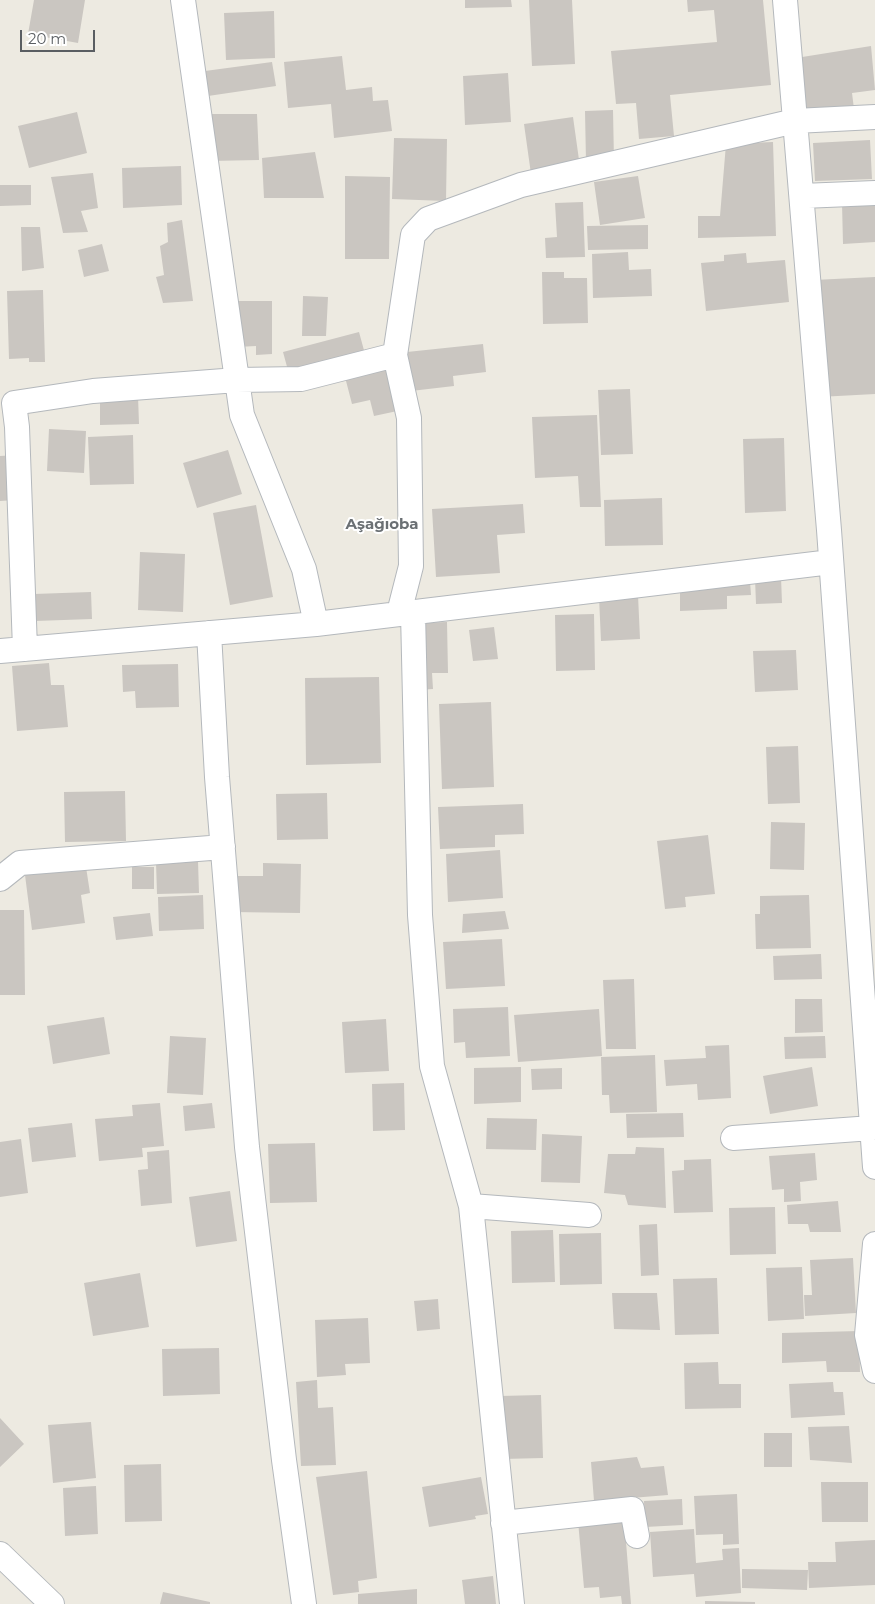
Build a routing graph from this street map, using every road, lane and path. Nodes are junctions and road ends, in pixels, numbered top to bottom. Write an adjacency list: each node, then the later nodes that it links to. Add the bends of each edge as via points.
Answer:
1 (182, 0): 8 (street)
2 (785, 0): 4 (street)
3 (875, 117): 4 (street)
4 (795, 121): 6 (street); 7 (street, via 521,185 428,219 413,235)
5 (875, 193): 6 (street)
6 (802, 196): 9 (street)
7 (395, 355): 8 (street, via 301,379); 10 (street, via 410,418 411,566 400,609)
8 (237, 380): 11 (street, via 242,416 304,569); 13 (street, via 93,391 14,404)
9 (831, 562): 10 (street); 17 (street)
10 (414, 613): 11 (street); 20 (street, via 420,915 432,1066)
11 (316, 624): 12 (street)
12 (210, 633): 13 (street); 15 (street)
13 (25, 649): 14 (street)
14 (0, 651)
15 (222, 847): 16 (street, via 20,863); 28 (street, via 247,1147)
16 (0, 879)
17 (872, 1128): 18 (street); 19 (street)
18 (733, 1138)
19 (875, 1167)
20 (471, 1206): 21 (street); 24 (street)
21 (589, 1216)
22 (875, 1244): 23 (street, via 867,1335)
23 (875, 1371)
24 (502, 1523): 25 (street, via 632,1509); 29 (street)
25 (636, 1536)
26 (0, 1554): 27 (street)
27 (52, 1604)
28 (304, 1604)
29 (512, 1604)

